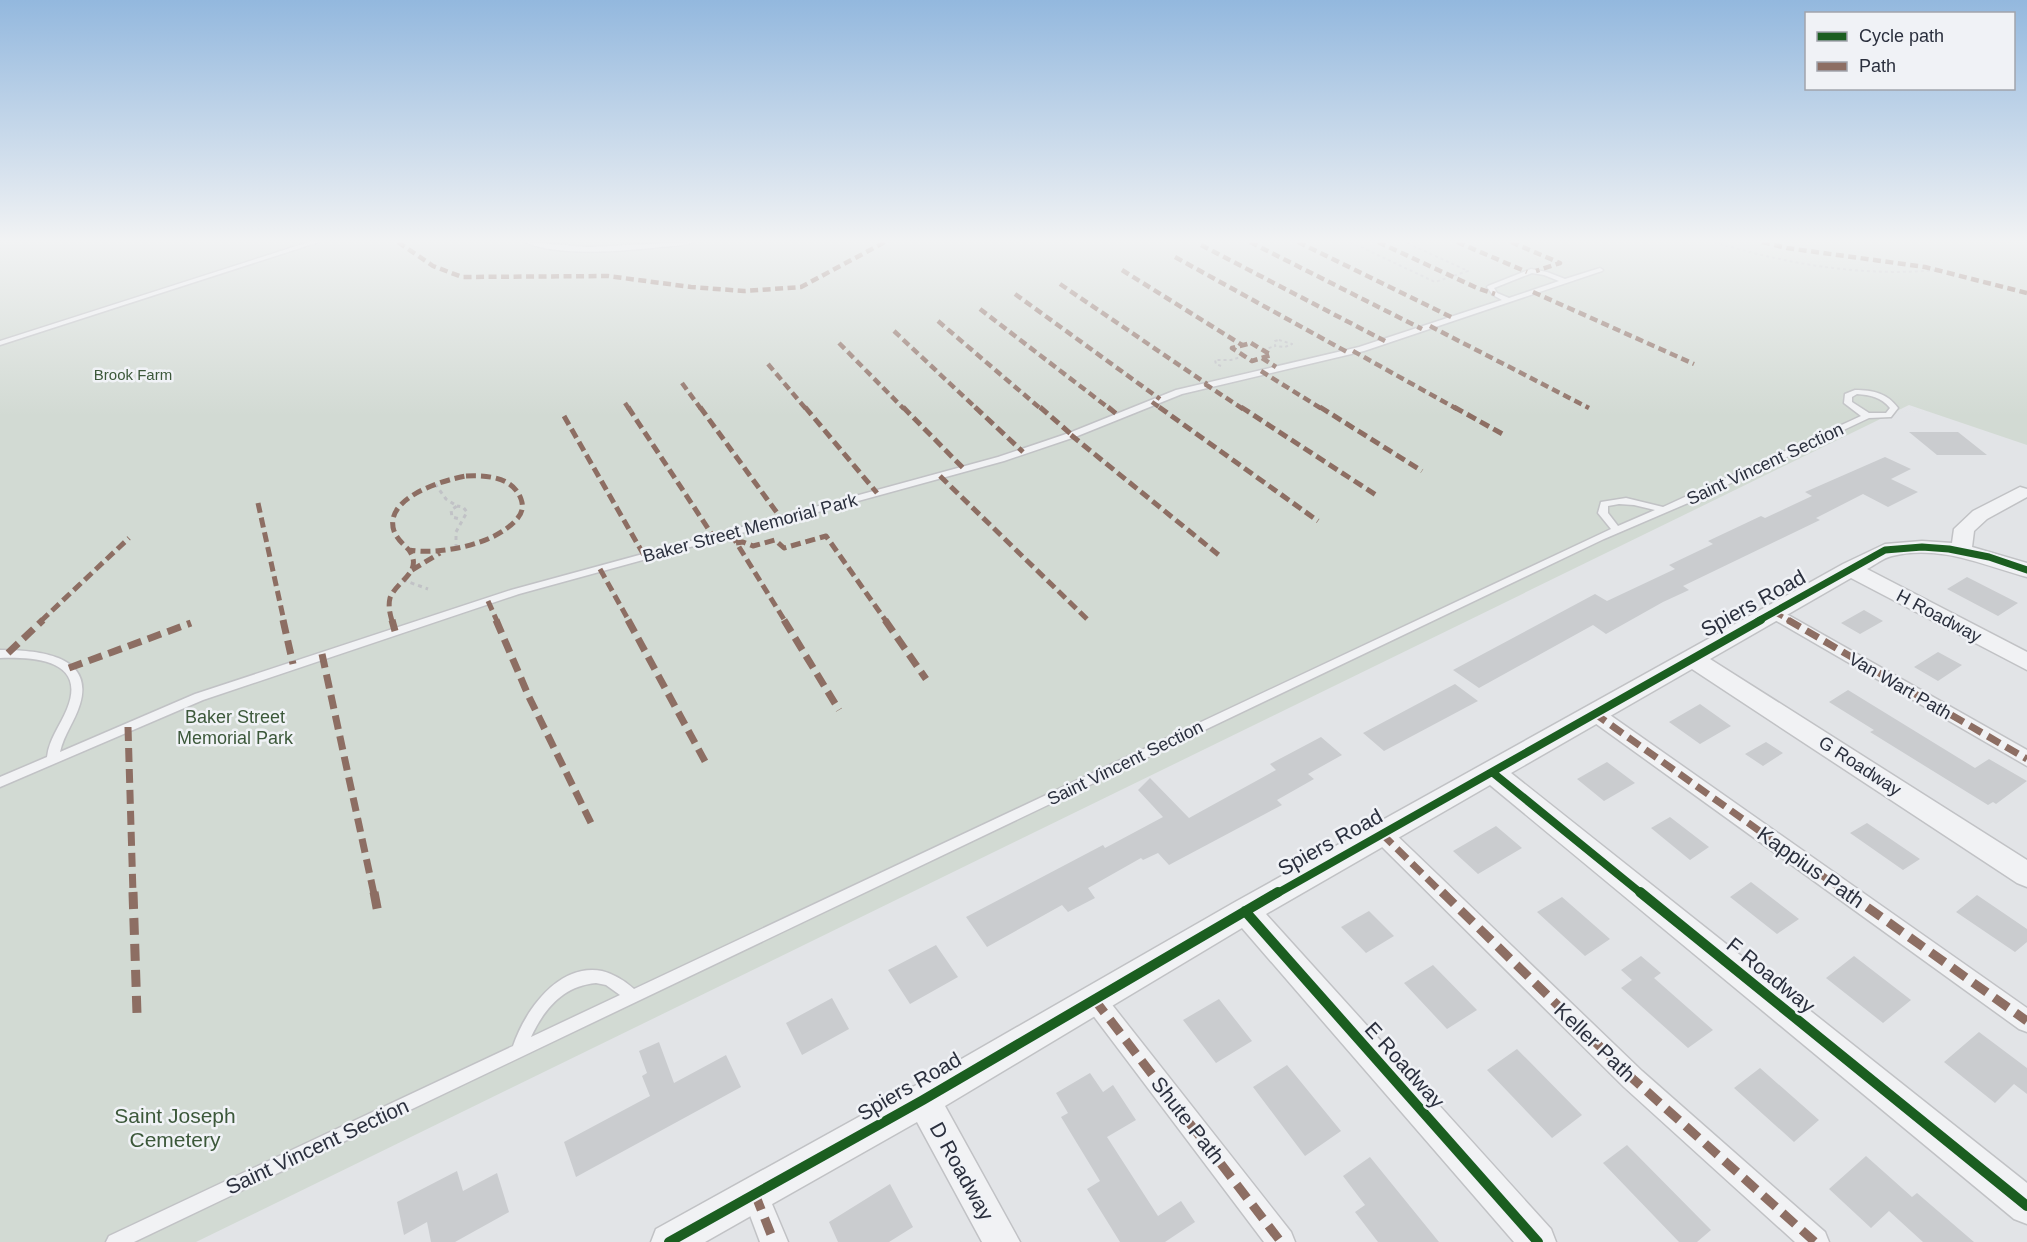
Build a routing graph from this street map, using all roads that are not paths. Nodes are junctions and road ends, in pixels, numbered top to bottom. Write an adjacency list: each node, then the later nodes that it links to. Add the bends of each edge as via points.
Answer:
1 (135, 300): 3 (lane)
2 (1508, 300): 16 (lane, Baker Street Memorial Park, via 1361,349 1179,392 1012,456 488,601 235,684)
3 (0, 343)
4 (1867, 416): 4 (lane, Saint Vincent Section, via 1848,403 1848,396 1855,392 1878,394 1894,408 1888,415); 6 (lane, Saint Vincent Section)
5 (2020, 493): 8 (street, via 1980,515 1964,529)
6 (1663, 510): 7 (lane, Saint Vincent Section); 7 (lane, Saint Vincent Section, via 1635,501 1604,504 1603,513)
7 (1616, 530): 23 (lane, Saint Vincent Section)
8 (1961, 552): 9 (street, Spiers Road, via 1923,547 1885,550); 10 (street, Spiers Road)
9 (1851, 569): 11 (street, Spiers Road); 14 (street, H Roadway)
10 (2027, 570)
11 (1774, 612): 13 (street, Spiers Road); 17 (street, Van Wart Path)
12 (0, 654): 16 (lane, via 32,655 62,663 78,680 78,695 55,742)
13 (1692, 658): 15 (street, Spiers Road); 21 (street, G Roadway)
14 (2027, 662)
15 (1594, 713): 18 (street, Spiers Road); 25 (street, Kappius Path)
16 (53, 758): 19 (lane, Baker Street Memorial Park)
17 (2027, 759)
18 (1492, 772): 20 (street, Spiers Road); 29 (street, F Roadway)
19 (0, 782)
20 (1383, 834): 22 (street, Spiers Road); 36 (street, Keller Path, via 1633,1079)
21 (2027, 875)
22 (1245, 911): 24 (street, Spiers Road); 35 (street, E Roadway)
23 (633, 996): 26 (lane, Saint Vincent Section); 26 (lane, via 617,983 598,977 576,978 537,1012)
24 (1094, 999): 27 (street, Spiers Road); 34 (street, Shute Path)
25 (2027, 1021)
26 (519, 1050): 30 (lane, Saint Vincent Section)
27 (922, 1100): 28 (street, Spiers Road); 33 (street, D Roadway)
28 (755, 1194): 31 (street, Spiers Road); 32 (street)
29 (2027, 1206)
30 (115, 1242)
31 (669, 1242)
32 (774, 1242)
33 (1002, 1242)
34 (1281, 1242)
35 (1538, 1242)
36 (1815, 1242)

